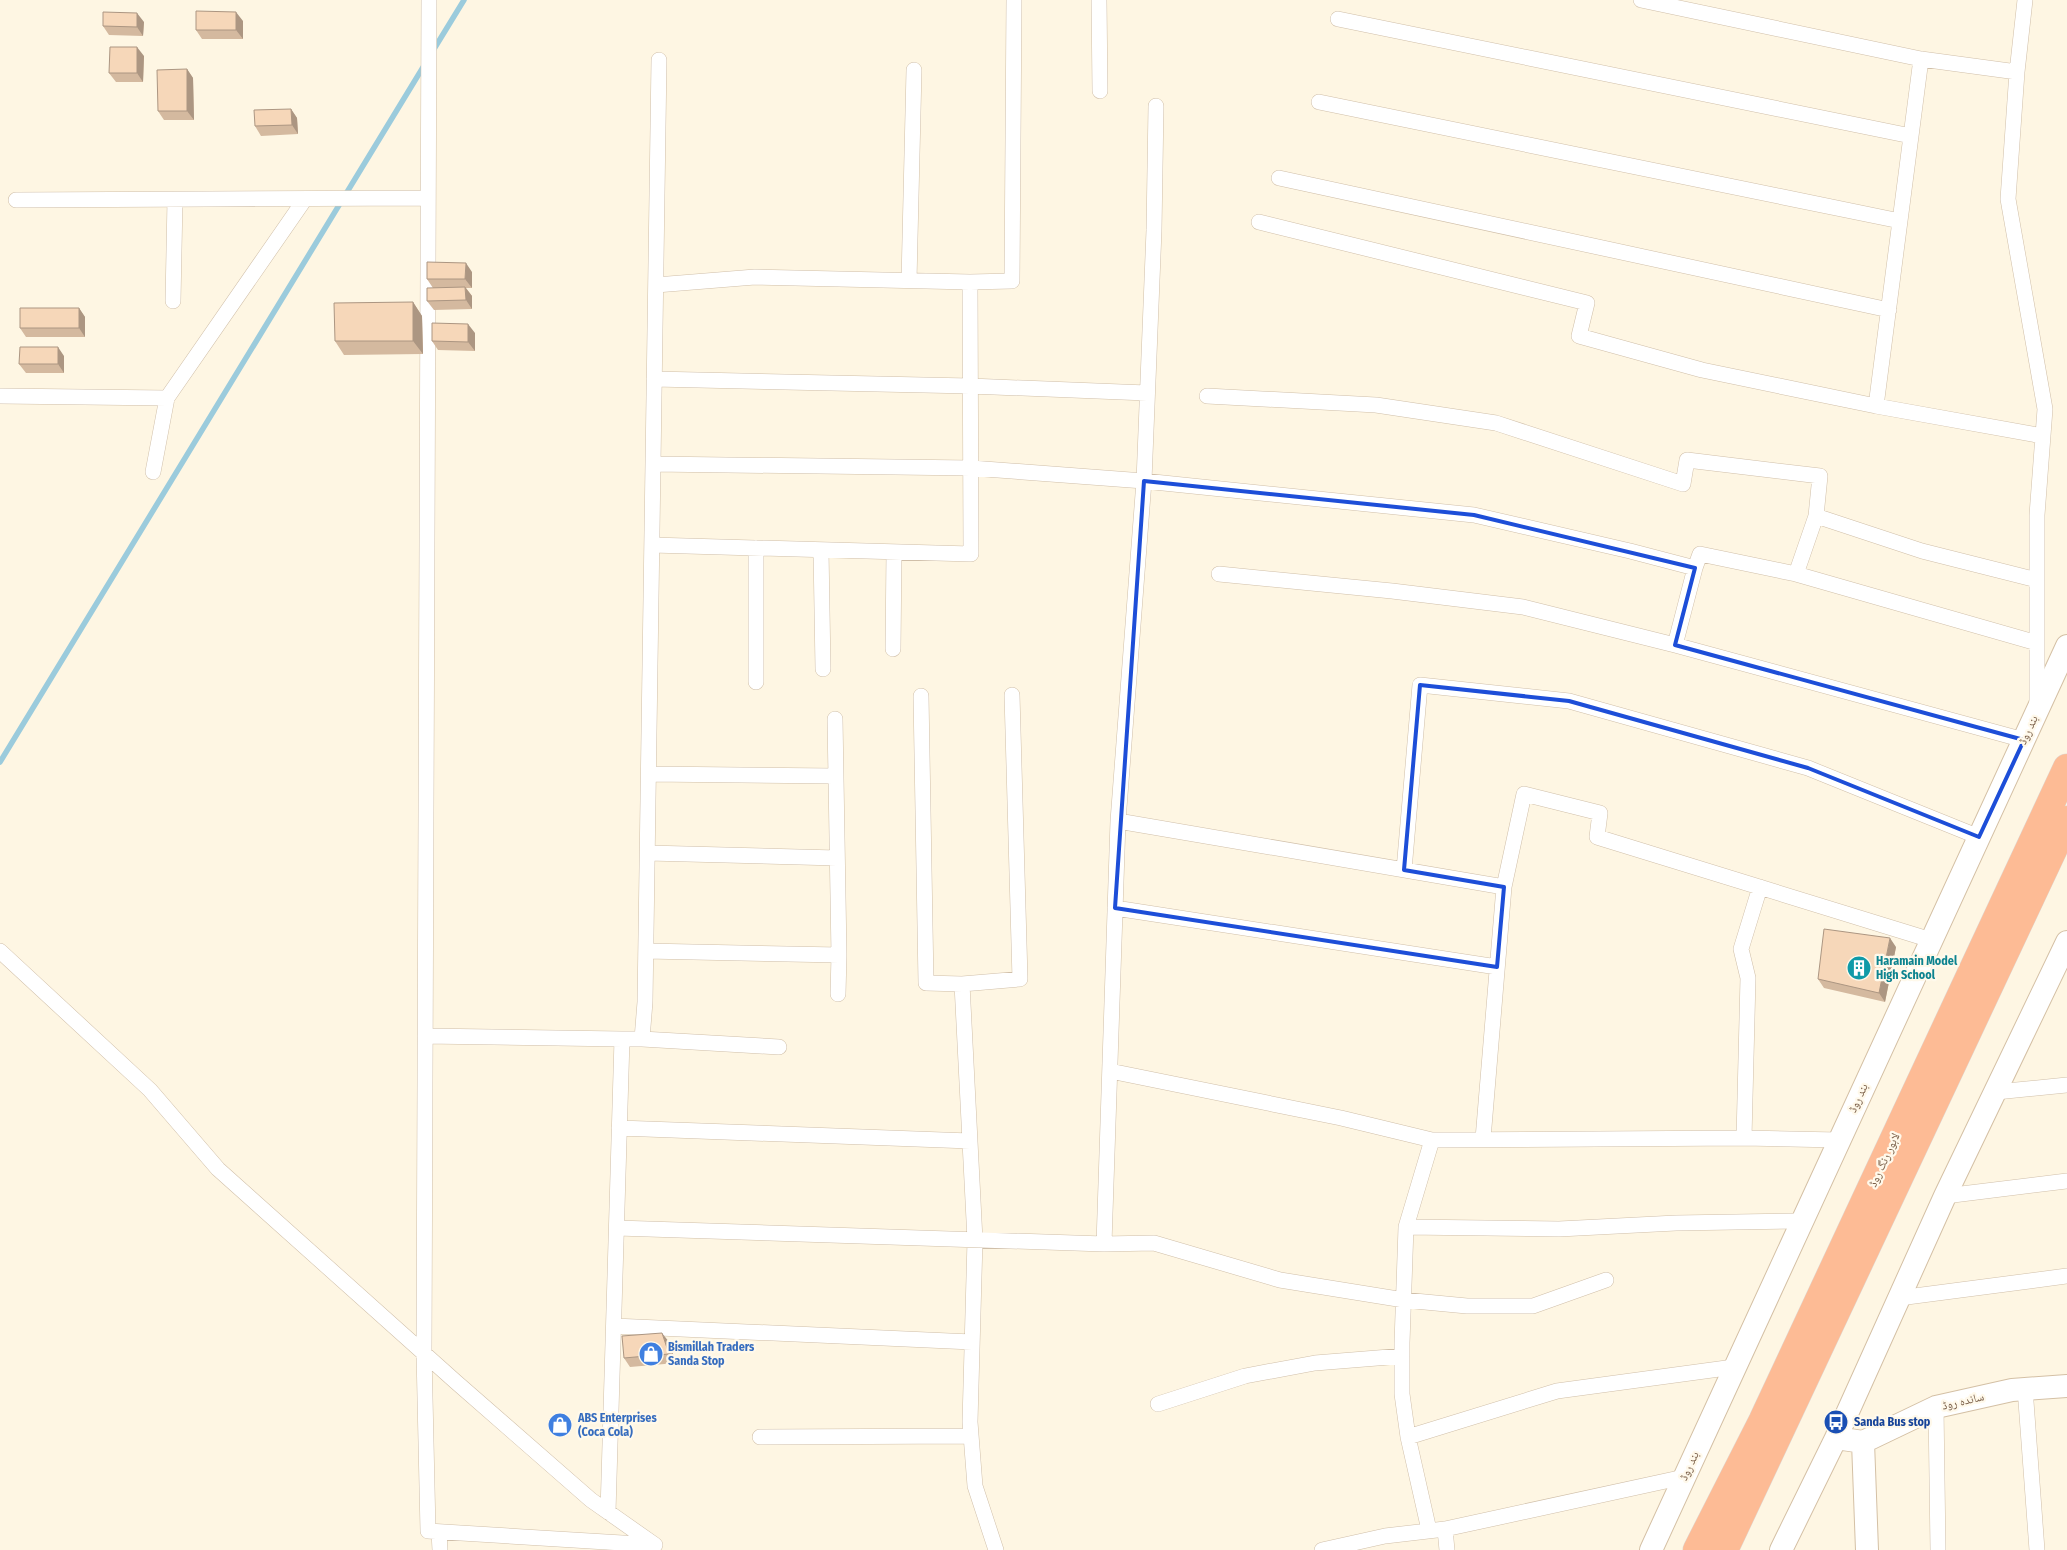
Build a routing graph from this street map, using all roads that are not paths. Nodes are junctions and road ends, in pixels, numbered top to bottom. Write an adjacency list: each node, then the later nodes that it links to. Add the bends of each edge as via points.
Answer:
1 (429, 0): 16 (street)
2 (1014, 0): 23 (street, via 1012,282)
3 (1099, 0): 11 (street)
4 (1641, 0): 7 (street)
5 (2025, 0): 10 (street)
6 (1338, 19): 14 (street)
7 (1921, 59): 10 (street); 14 (street)
8 (659, 60): 24 (street)
9 (914, 70): 22 (street)
10 (2017, 72): 34 (street, via 2008,199 2045,409)
11 (1100, 91)
12 (1319, 102): 20 (street)
13 (1156, 106): 29 (street)
14 (1911, 136): 20 (street)
15 (1280, 178): 26 (street)
16 (428, 198): 17 (street); 79 (street)
17 (305, 199): 19 (street); 32 (street)
18 (16, 200): 19 (street)
19 (175, 200): 25 (street)
20 (1900, 221): 26 (street)
21 (1259, 222): 33 (street, via 1587,303 1579,336 1702,370)
22 (909, 281): 23 (street); 24 (street, via 755,277)
23 (970, 282): 28 (street)
24 (656, 285): 27 (street)
25 (173, 301)
26 (1888, 310): 33 (street)
27 (654, 379): 28 (street); 35 (street)
28 (970, 386): 29 (street); 36 (street)
29 (1147, 393): 38 (street)
30 (0, 396): 32 (street)
31 (1207, 396): 39 (street, via 1376,405 1496,424 1683,484 1687,460 1820,476)
32 (167, 398): 37 (street)
33 (1876, 406): 34 (street)
34 (2043, 436): 47 (street, via 2037,515)
35 (653, 464): 36 (street); 40 (street)
36 (971, 468): 38 (street); 43 (street, via 971,554)
37 (154, 472)
38 (1144, 481): 44 (street, via 1474,515); 63 (street)
39 (1816, 516): 46 (street); 47 (street, via 1922,550)
40 (652, 544): 41 (street); 60 (street)
41 (756, 548): 42 (street); 53 (street)
42 (821, 550): 43 (street); 52 (street)
43 (894, 552): 51 (street)
44 (1695, 568): 46 (street, via 1700,554); 49 (street)
45 (1219, 574): 49 (street, via 1523,607)
46 (1796, 574): 48 (street)
47 (2037, 580): 48 (street)
48 (2037, 643): 56 (street)
49 (1675, 645): 58 (street)
50 (2067, 646): 56 (main road, بند روڈ)
51 (893, 649)
52 (823, 669)
53 (756, 682)
54 (1012, 695): 77 (street, via 1020,979)
55 (921, 696): 77 (street, via 926,983)
56 (2037, 711): 58 (main road, بند روڈ)
57 (835, 719): 61 (street)
58 (2024, 740): 64 (main road, بند روڈ)
59 (2067, 768): 129 (highway, لاہور رنگ روڈ, via 1763,1420)
60 (649, 774): 61 (street); 65 (street)
61 (834, 776): 66 (street)
62 (2067, 820): 130 (highway, لاہور رنگ روڈ)
63 (1118, 821): 67 (street); 70 (street)
64 (1979, 837): 67 (street, via 1808,768 1569,701 1420,685); 71 (main road, بند روڈ)
65 (648, 853): 66 (street); 74 (street)
66 (837, 858): 75 (street)
67 (1404, 870): 68 (street)
68 (1504, 887): 69 (street, via 1524,794 1600,813 1597,837); 76 (street)
69 (1760, 887): 71 (street); 87 (street, via 1741,949 1748,978)
70 (1115, 908): 76 (street); 83 (street)
71 (1931, 940): 90 (main road, بند روڈ)
72 (2067, 942): 85 (main road)
73 (0, 950): 105 (street, via 150,1090 218,1169)
74 (646, 951): 75 (street); 81 (street)
75 (839, 955): 78 (street)
76 (1497, 967): 88 (street)
77 (962, 984): 91 (street)
78 (838, 994)
79 (425, 1036): 80 (street); 105 (street)
80 (622, 1039): 81 (street); 86 (street)
81 (642, 1039): 82 (street)
82 (779, 1047)
83 (1110, 1071): 89 (street); 98 (street)
84 (2067, 1085): 85 (street)
85 (1996, 1092): 93 (main road)
86 (620, 1128): 91 (street); 96 (street)
87 (1744, 1138): 88 (street); 90 (street)
88 (1483, 1139): 89 (street)
89 (1432, 1140): 95 (street)
90 (1838, 1140): 94 (main road, بند روڈ)
91 (970, 1141): 97 (street)
92 (2067, 1181): 93 (street)
93 (1945, 1196): 101 (main road)
94 (1801, 1221): 95 (street, via 1559,1229); 107 (main road, بند روڈ)
95 (1406, 1227): 102 (street)
96 (617, 1228): 97 (street); 103 (street)
97 (975, 1240): 98 (street); 104 (street)
98 (1104, 1244): 102 (street, via 1154,1243 1280,1280)
99 (2067, 1276): 101 (street)
100 (1606, 1280): 102 (street, via 1533,1306 1467,1306)
101 (1899, 1298): 115 (main road)
102 (1404, 1300): 106 (street)
103 (614, 1326): 104 (street); 118 (street)
104 (972, 1342): 112 (street)
105 (424, 1353): 118 (street, via 590,1500); 121 (street, via 428,1531)
106 (1402, 1356): 110 (street, via 1315,1363 1254,1374); 114 (street, via 1402,1394)
107 (1734, 1367): 114 (street, via 1557,1391); 117 (main road, بند روڈ)
108 (2067, 1386): 109 (main road, ساندہ روڈ)
109 (2025, 1388): 111 (main road, ساندہ روڈ); 134 (street)
110 (1158, 1404)
111 (1936, 1407): 116 (main road, ساندہ روڈ); 133 (street)
112 (972, 1436): 113 (street); 125 (street, via 975,1486)
113 (760, 1437)
114 (1408, 1437): 120 (street)
115 (1836, 1438): 116 (main road); 131 (main road)
116 (1863, 1442): 132 (main road)
117 (1684, 1478): 119 (street); 128 (main road, بند روڈ)
118 (608, 1512): 123 (street)
119 (1445, 1529): 120 (street); 127 (street)
120 (1429, 1530): 122 (street)
121 (439, 1532): 123 (street); 124 (street)
122 (1357, 1546): 126 (street)
123 (659, 1548)
124 (440, 1550)
125 (996, 1550)
126 (1322, 1550)
127 (1447, 1550)
128 (1651, 1550)
129 (1697, 1550)
130 (1724, 1550)
131 (1782, 1550)
132 (1867, 1550)
133 (1938, 1550)
134 (2038, 1550)

